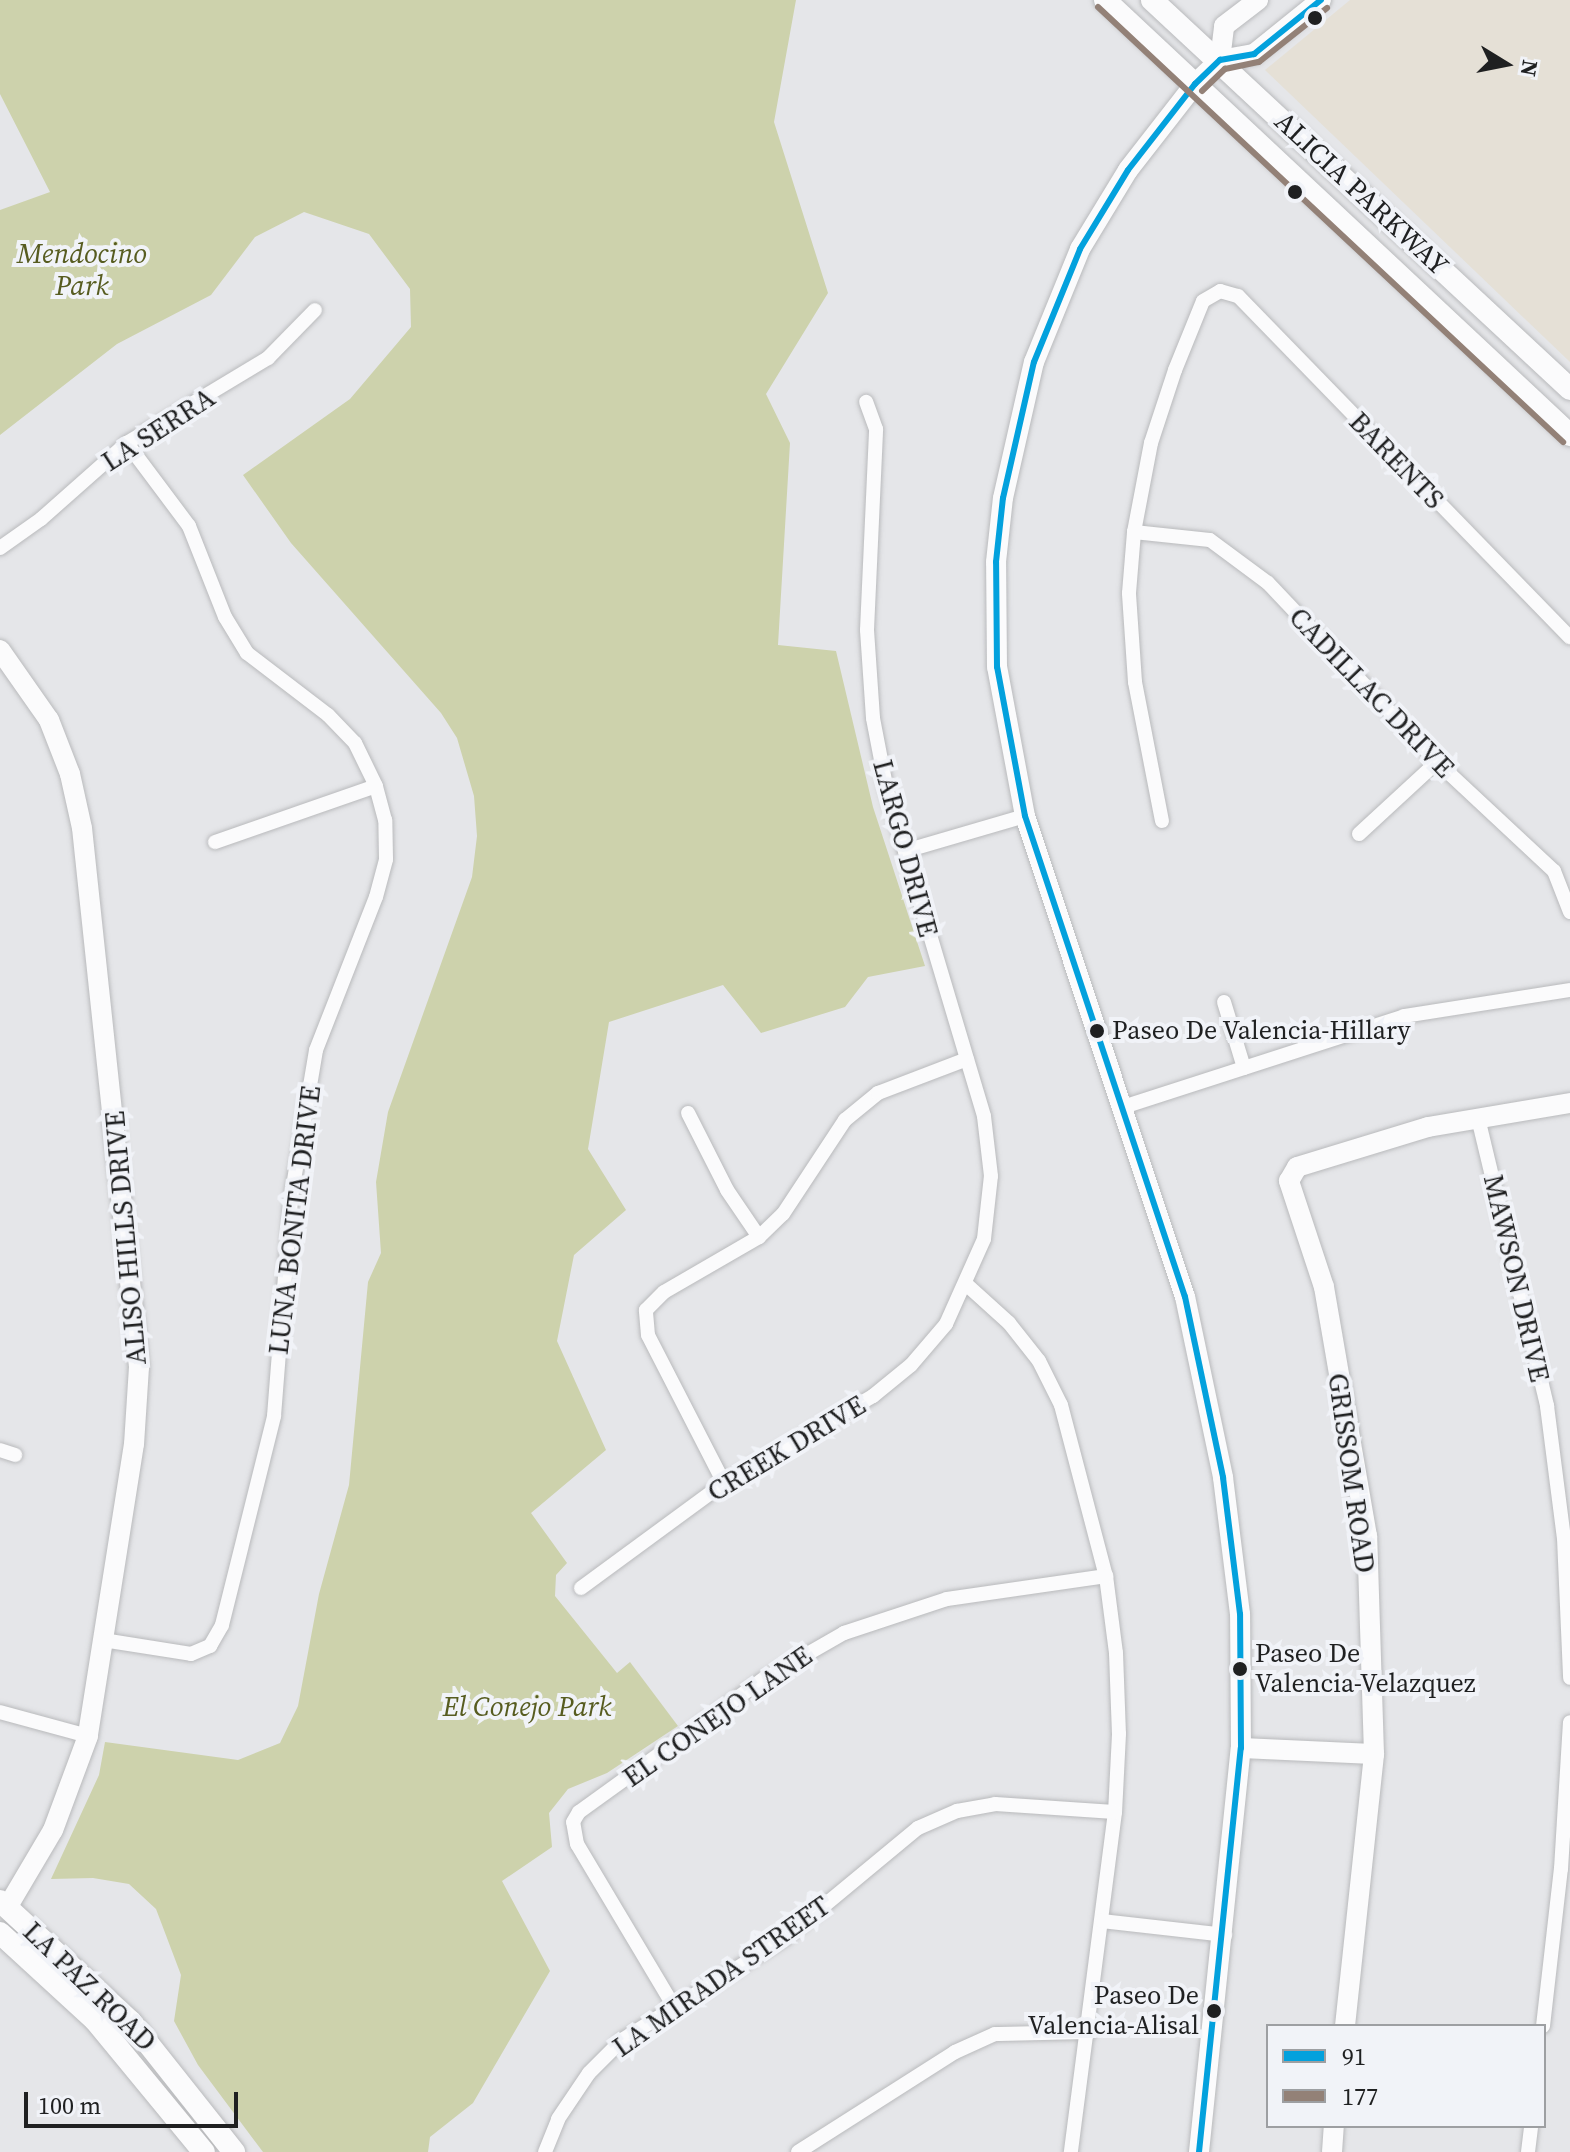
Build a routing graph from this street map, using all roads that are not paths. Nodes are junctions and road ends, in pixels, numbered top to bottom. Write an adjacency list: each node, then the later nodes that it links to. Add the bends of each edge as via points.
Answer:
1 (1105, 0): 6 (main road, ALICIA PARKWAY)
2 (1152, 0): 5 (main road, ALICIA PARKWAY)
3 (1258, 0): 5 (street, via 1224,26)
4 (1321, 0): 5 (street, via 1254,54)
5 (1220, 60): 6 (street); 8 (main road, ALICIA PARKWAY)
6 (1195, 84): 10 (main road, ALICIA PARKWAY); 20 (street, via 1128,170 1080,249 1034,362 1015,438 1003,498 994,611 1003,722)
7 (315, 310): 13 (street, LA SERRA, via 268,358)
8 (1549, 369): 9 (main road, ALICIA PARKWAY); 10 (main road)
9 (1570, 389)
10 (1525, 391): 12 (main road, ALICIA PARKWAY)
11 (866, 402): 24 (street, LARGO DRIVE, via 876,429 867,630 873,718)
12 (1570, 435)
13 (127, 443): 15 (street, LA SERRA); 19 (street, LUNA BONITA DRIVE, via 189,526 225,617 247,653 328,715 355,743)
14 (1134, 532): 16 (street, BARENTS, via 1151,443 1175,370 1203,301 1220,291 1238,296); 18 (street, CADILLAC DRIVE, via 1210,540 1268,583); 21 (street, via 1129,593 1135,682)
15 (0, 548)
16 (1570, 637)
17 (0, 650): 41 (street, ALISO HILLS DRIVE, via 49,720 79,814 133,1284 139,1367 134,1444)
18 (1437, 762): 22 (street); 25 (street, CADILLAC DRIVE, via 1554,871)
19 (376, 786): 23 (street); 41 (street, LUNA BONITA DRIVE, via 385,820 386,859 316,1050 291,1198 274,1416 222,1625 210,1646 191,1654)
20 (1025, 816): 24 (street); 31 (street)
21 (1162, 821)
22 (1359, 834)
23 (215, 842)
24 (905, 851): 28 (street, LARGO DRIVE)
25 (1570, 912)
26 (1570, 990): 29 (street, via 1404,1016)
27 (1224, 1002): 29 (street)
28 (967, 1059): 34 (street, via 878,1093 845,1120 783,1214); 35 (street, LARGO DRIVE, via 984,1116 991,1176 984,1239)
29 (1244, 1068): 31 (street)
30 (1570, 1103): 33 (street)
31 (1120, 1108): 46 (street, via 1185,1297 1223,1477 1240,1614)
32 (688, 1113): 34 (street, via 727,1190)
33 (1478, 1118): 42 (street, MAWSON DRIVE, via 1547,1406 1564,1538); 47 (street, GRISSOM ROAD, via 1428,1127 1297,1167 1289,1181 1324,1287 1367,1536)
34 (759, 1237): 38 (street, via 664,1292 646,1310 648,1335)
35 (967, 1285): 38 (street, CREEK DRIVE, via 946,1324 911,1365 873,1396); 39 (street, via 1009,1323 1039,1361 1061,1405)
36 (0, 1450): 37 (street)
37 (15, 1455)
38 (724, 1483): 40 (street, CREEK DRIVE)
39 (1106, 1576): 48 (street, via 1118,1693); 53 (street, EL CONEJO LANE, via 947,1599 844,1633 762,1680 699,1730 588,1803 573,1822 577,1844)
40 (581, 1588)
41 (103, 1640): 45 (street, ALISO HILLS DRIVE)
42 (1570, 1678)
43 (0, 1712): 45 (street)
44 (1570, 1722): 55 (street, via 1561,1869)
45 (88, 1736): 49 (street, ALISO HILLS DRIVE, via 53,1830)
46 (1241, 1748): 47 (street); 52 (street)
47 (1374, 1754): 54 (street, GRISSOM ROAD)
48 (1115, 1812): 50 (street); 53 (street, LA MIRADA STREET, via 995,1804 931,1822 885,1853 785,1938)
49 (3, 1909): 60 (main road, LA PAZ ROAD, via 131,2022)
50 (1102, 1921): 52 (street); 56 (street)
51 (0, 1933): 59 (main road, LA PAZ ROAD, via 104,2030)
52 (1225, 1935): 64 (street)
53 (673, 2005): 61 (street, LA MIRADA STREET, via 622,2040 589,2073 558,2119)
54 (1345, 2024)
55 (1543, 2024)
56 (1090, 2032): 62 (street, via 995,2034 955,2052); 63 (street)
57 (1334, 2128): 65 (street)
58 (1531, 2128): 66 (street)
59 (204, 2152)
60 (234, 2152)
61 (545, 2152)
62 (798, 2152)
63 (1071, 2152)
64 (1199, 2152)
65 (1332, 2152)
66 (1528, 2152)

